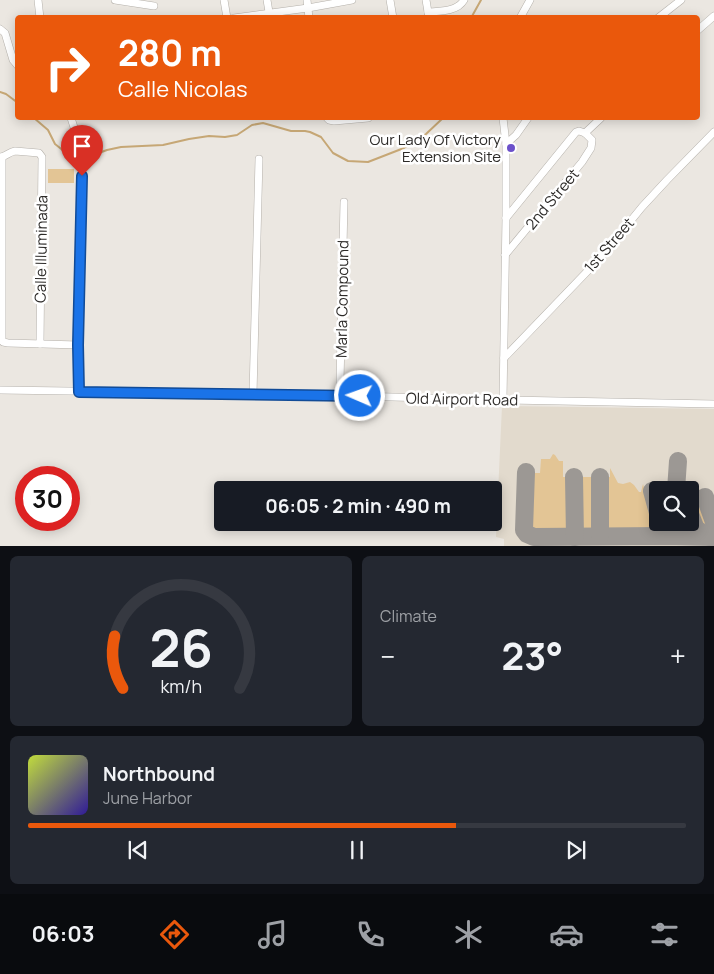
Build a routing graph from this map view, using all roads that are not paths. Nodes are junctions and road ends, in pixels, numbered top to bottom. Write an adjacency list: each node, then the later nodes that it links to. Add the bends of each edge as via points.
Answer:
1 (38, 0): 14 (street)
2 (115, 0): 12 (street)
3 (224, 0): 15 (street)
4 (266, 0): 13 (street)
5 (350, 0): 11 (street)
6 (390, 0): 17 (street)
7 (426, 0): 18 (street)
8 (464, 0): 18 (street, via 454,8)
9 (530, 0): 19 (street)
10 (681, 0): 20 (street)
11 (307, 4): 13 (street)
12 (154, 6)
13 (269, 12): 16 (street)
14 (40, 15)
15 (226, 15)
16 (252, 15)
17 (392, 15)
18 (428, 15)
19 (522, 15)
20 (662, 15)
21 (714, 16): 22 (street)
22 (700, 28)
23 (0, 29): 24 (street, via 5,33)
24 (15, 63)
25 (72, 120): 34 (street)
26 (329, 120): 27 (street)
27 (351, 120)
28 (502, 120): 33 (street)
29 (527, 120): 33 (street)
30 (599, 120): 32 (street)
31 (714, 132): 44 (street, 1st Street)
32 (585, 133): 40 (street, via 573,134); 41 (street, 2nd Street, via 592,140 582,162)
33 (506, 144): 40 (street)
34 (82, 152)
35 (1, 157): 39 (street); 42 (street, Calle Illuminada, via 11,151 36,152 43,160)
36 (259, 159): 47 (street)
37 (82, 176): 43 (street)
38 (344, 202): 48 (street, Marla Compound)
39 (1, 204): 42 (street, via 3,342)
40 (506, 218): 41 (street)
41 (505, 255): 44 (street)
42 (40, 344): 43 (street)
43 (78, 345): 46 (street)
44 (504, 358): 49 (street)
45 (0, 390): 46 (street, Old Airport Road)
46 (79, 392): 47 (street, Old Airport Road)
47 (253, 394): 48 (street, Old Airport Road)
48 (341, 396): 49 (street, Old Airport Road)
49 (503, 400): 50 (street, Old Airport Road)
50 (714, 404)

